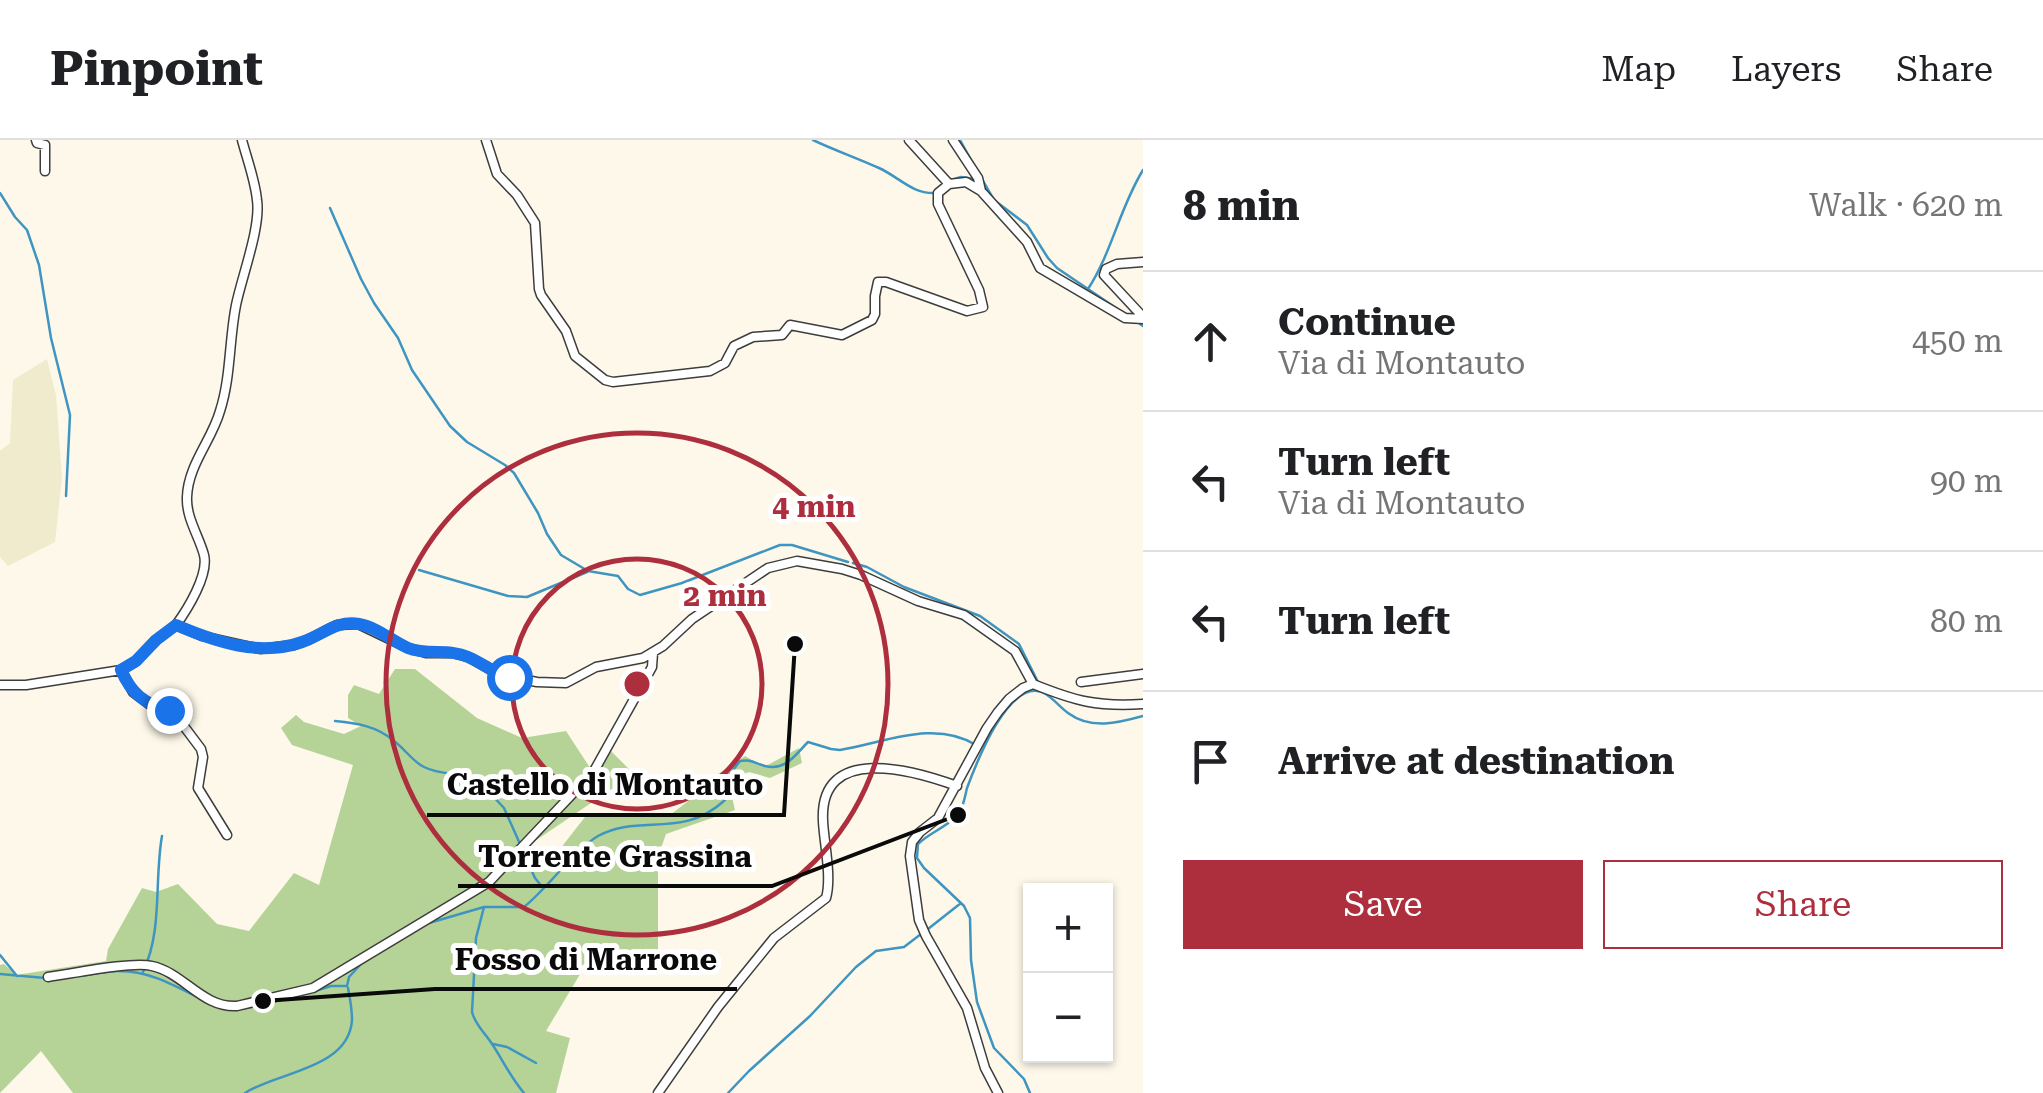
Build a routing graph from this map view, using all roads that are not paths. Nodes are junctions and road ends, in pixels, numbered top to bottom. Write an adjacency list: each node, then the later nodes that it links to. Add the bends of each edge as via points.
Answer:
1 (242, 140): 11 (street, via 258,214 219,416 186,496 205,569)
2 (486, 140): 7 (street, via 497,174 535,223 541,295 575,356 612,382 710,372 734,346 782,335 790,325 842,335 872,320 878,282 967,310 983,307 938,204 938,193)
3 (909, 140): 7 (street)
4 (953, 140): 8 (street)
5 (43, 142): 6 (street)
6 (45, 171)
7 (949, 184): 8 (street, via 966,182)
8 (981, 191): 10 (street, via 1027,242 1040,268 1125,318)
9 (1143, 262): 10 (street, via 1117,264 1104,275)
10 (1143, 318)
11 (176, 625): 13 (street); 16 (street, via 260,650 358,624 408,648 468,657 500,675 566,682 596,667 643,658 768,568 798,561 848,570 964,616 1015,651)
12 (653, 653): 21 (street, via 652,667 594,771 489,882 313,988 225,1006 151,965)
13 (121, 670): 17 (street); 20 (street, via 133,692 174,713 201,750 198,788)
14 (1143, 674): 15 (street)
15 (1082, 682)
16 (1033, 684): 18 (street, via 1070,700); 19 (street, via 998,712)
17 (0, 685)
18 (1143, 704)
19 (957, 786): 22 (street, via 907,769 870,767 832,785 822,816 826,898 774,938); 23 (street, via 938,818 912,842 915,901 926,936 967,1008)
20 (227, 836)
21 (48, 977)
22 (658, 1093)
23 (998, 1093)

